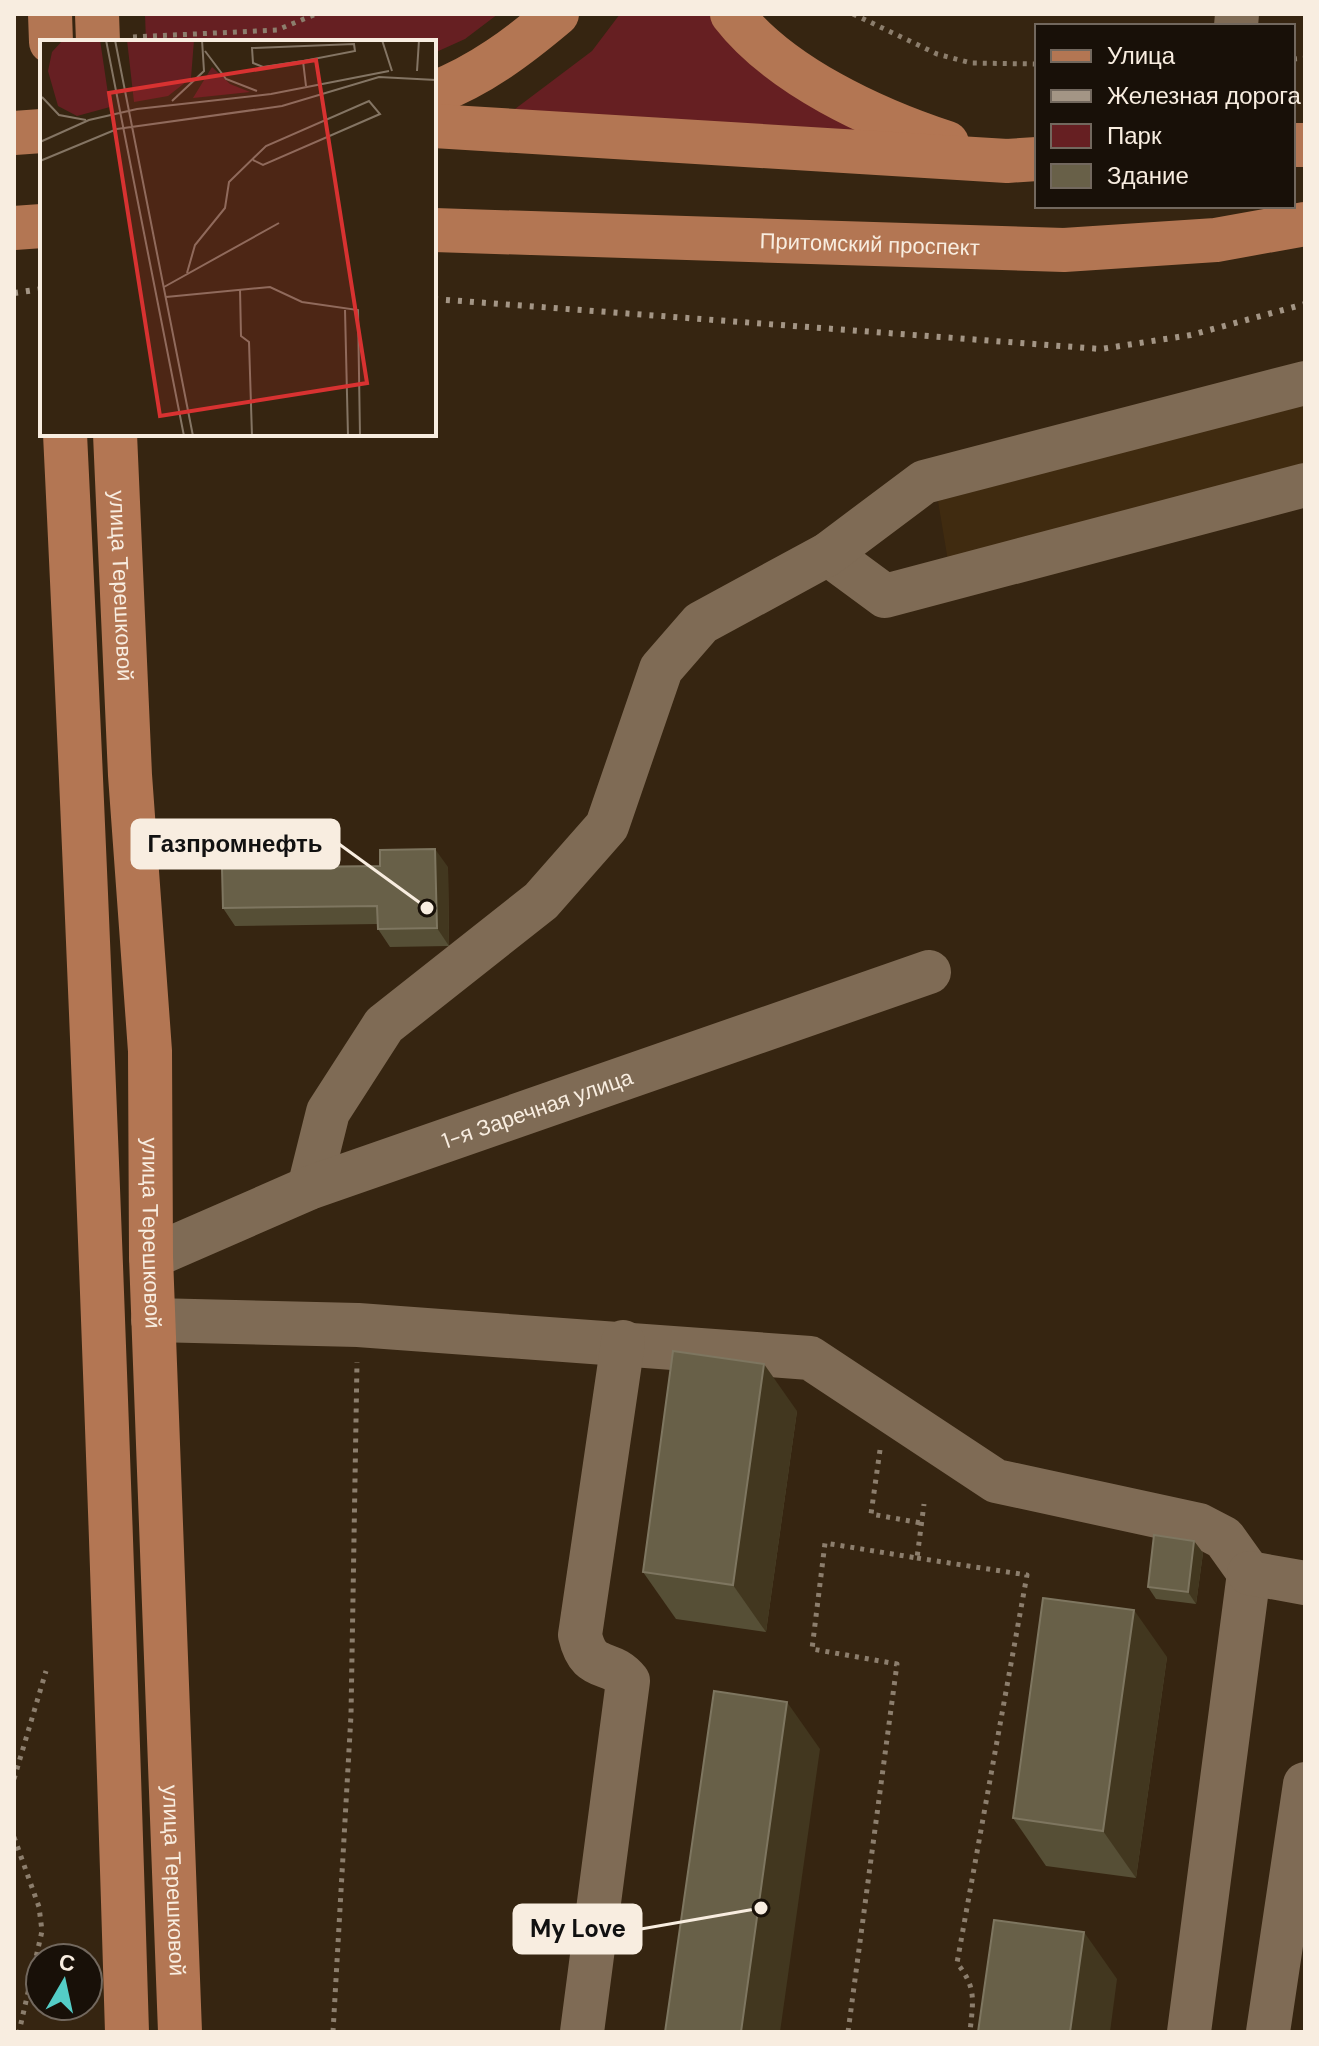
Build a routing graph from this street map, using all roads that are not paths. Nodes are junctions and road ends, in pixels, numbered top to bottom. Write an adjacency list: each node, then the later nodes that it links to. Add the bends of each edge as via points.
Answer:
1 (50, 14): 4 (main road)
2 (557, 14): 5 (main road, via 516,49)
3 (732, 14): 9 (main road, via 773,54 890,123)
4 (51, 40)
5 (436, 92)
6 (436, 126): 9 (main road)
7 (40, 131): 8 (main road)
8 (14, 133)
9 (1022, 160)
10 (1258, 208): 15 (main road, via 1254,218)
11 (1305, 224): 15 (main road, Притомский проспект)
12 (40, 226): 13 (main road)
13 (14, 228)
14 (436, 230): 15 (main road, Притомский проспект, via 1064,250)
15 (1216, 240)
16 (1305, 383): 20 (lane, via 924,482)
17 (65, 436): 29 (main road, via 94,1030)
18 (115, 436): 23 (main road, улица Терешковой, via 130,775 150,1051)
19 (1305, 485): 20 (lane, via 885,596)
20 (828, 554): 22 (lane, via 701,623 661,669 607,826 541,901 384,1025 328,1112)
21 (929, 972): 22 (lane, 1-я Заречная улица)
22 (309, 1188): 23 (lane, 1-я Заречная улица)
23 (151, 1257): 24 (main road, улица Терешковой)
24 (153, 1320): 25 (lane, via 358,1325); 30 (main road, улица Терешковой)
25 (623, 1342): 26 (lane, via 810,1358 996,1481 1199,1525 1224,1538); 31 (lane, via 580,1635 594,1664 620,1671 628,1681)
26 (1249, 1573): 27 (lane); 32 (lane)
27 (1305, 1583)
28 (1305, 1784): 33 (lane)
29 (127, 2032)
30 (180, 2032)
31 (582, 2032)
32 (1189, 2032)
33 (1268, 2032)

